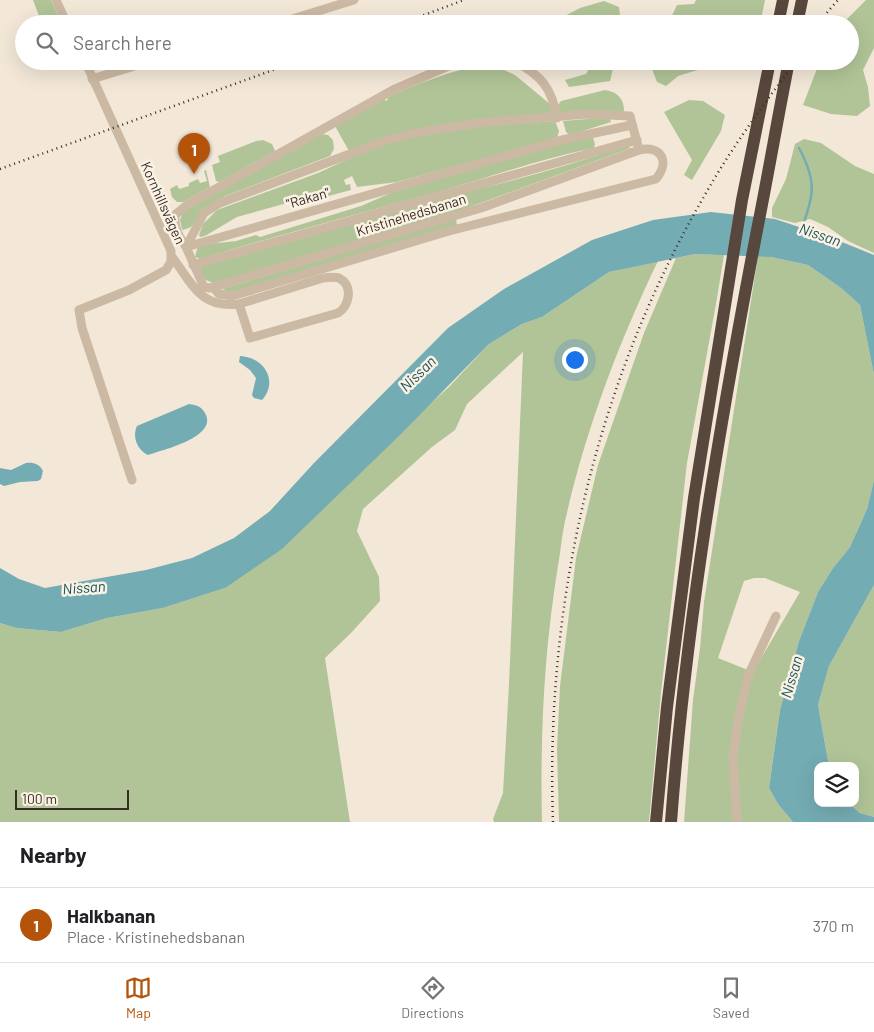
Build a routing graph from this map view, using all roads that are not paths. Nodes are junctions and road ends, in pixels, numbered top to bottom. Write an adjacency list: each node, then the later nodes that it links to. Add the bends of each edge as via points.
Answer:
1 (56, 0): 5 (street)
2 (354, 0): 6 (street)
3 (783, 0): 7 (highway)
4 (802, 0): 8 (highway)
5 (63, 15)
6 (305, 15)
7 (780, 15)
8 (799, 15)
9 (88, 70): 15 (street, Kornhillsvägen)
10 (122, 70): 15 (street)
11 (439, 70): 20 (street, via 374,100 180,210 175,216 175,229)
12 (529, 70): 16 (street, via 548,88)
13 (768, 70): 27 (highway, via 742,200 694,498 679,604)
14 (787, 70): 28 (highway, via 726,395 705,529)
15 (92, 79): 21 (street, Kornhillsvägen)
16 (557, 118): 17 (street, via 587,114 630,116); 20 (street, via 445,127 387,140 220,203 204,213)
17 (632, 125): 18 (street); 20 (street, "Rakan", via 562,140)
18 (637, 140): 19 (street); 22 (street)
19 (639, 150): 23 (street, Kristinehedsbanan, via 481,208); 23 (street, via 651,149 662,157 662,169 656,179 449,230 232,296)
20 (186, 246): 22 (street)
21 (172, 257): 23 (street, via 191,285); 25 (street, Kornhillsvägen, via 166,270 129,290 79,310)
22 (193, 265): 23 (street)
23 (206, 289): 24 (street, via 217,304)
24 (239, 304): 24 (street, via 334,277 345,283 348,297 344,310 338,314 250,338)
25 (132, 480)
26 (776, 616): 29 (street, via 748,676 740,716 733,755)
27 (656, 822)
28 (671, 822)
29 (737, 822)

